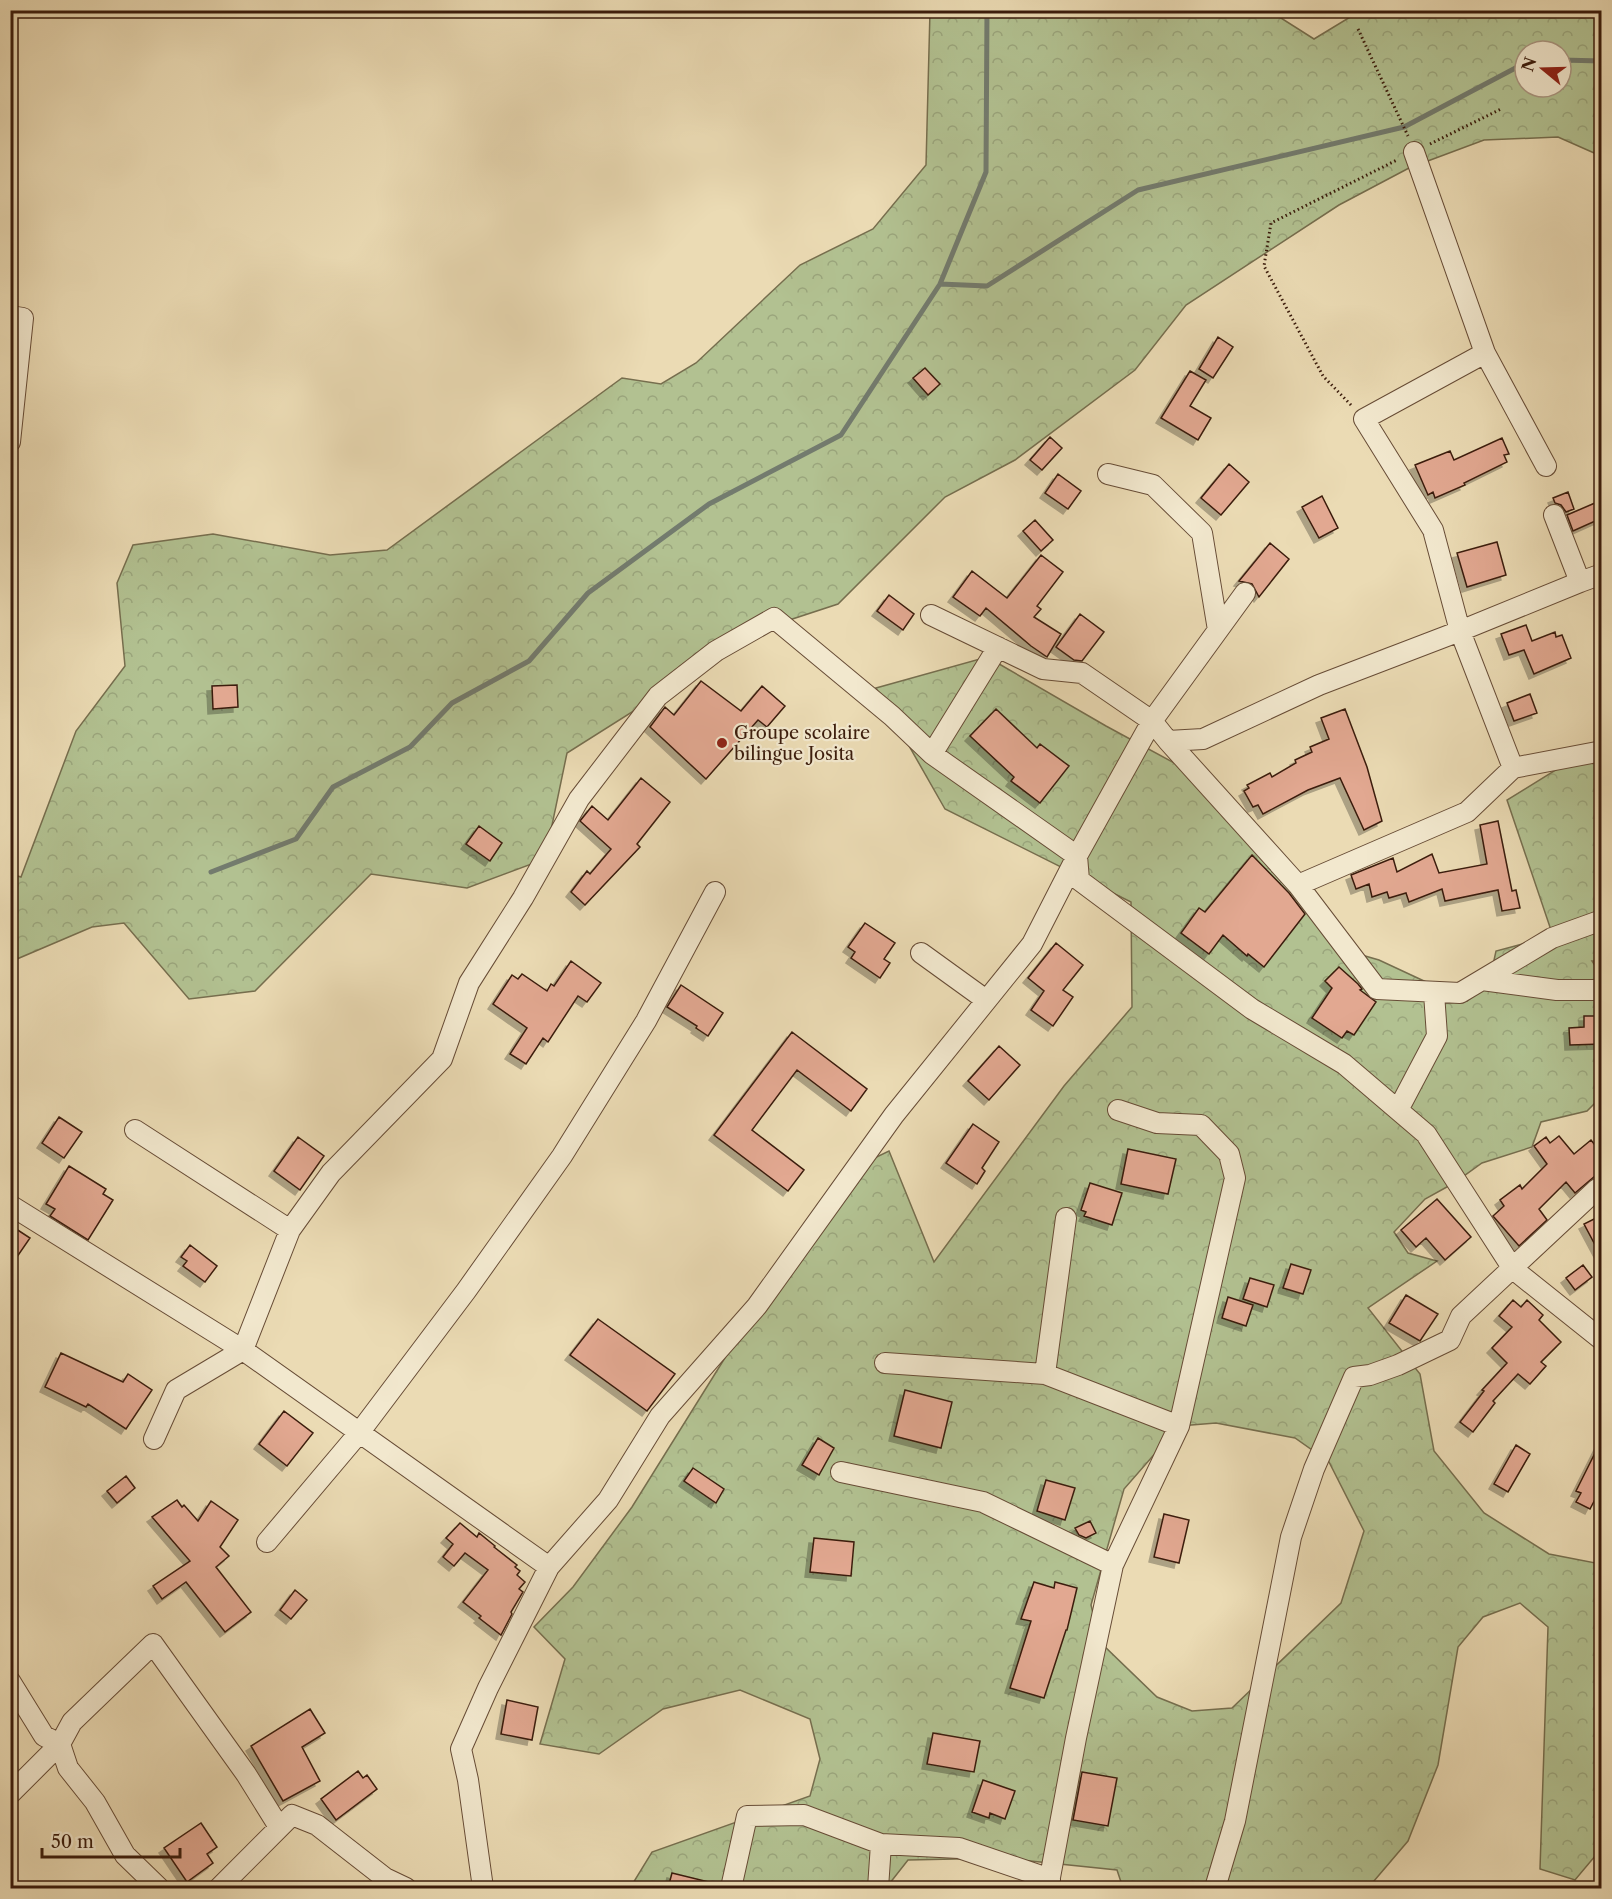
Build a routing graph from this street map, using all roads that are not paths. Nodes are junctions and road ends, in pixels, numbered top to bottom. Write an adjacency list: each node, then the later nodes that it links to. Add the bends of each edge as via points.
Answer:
1 (1414, 152): 3 (street)
2 (10, 316): 4 (street, via 23,318)
3 (1485, 353): 5 (street); 13 (street, via 1364,419 1433,530)
4 (10, 442)
5 (1546, 466)
6 (1108, 474): 12 (street, via 1153,485 1202,533)
7 (1554, 515): 9 (street)
8 (1602, 574): 9 (street)
9 (1580, 582): 13 (street)
10 (1245, 593): 12 (street)
11 (932, 615): 14 (street)
12 (1218, 630): 15 (street)
13 (1460, 631): 16 (street, via 1319,685 1203,739); 19 (street)
14 (998, 647): 15 (street, via 1043,669 1082,673); 18 (street)
15 (1152, 721): 16 (street); 20 (street)
16 (1168, 741): 21 (street)
17 (1602, 750): 19 (street)
18 (932, 754): 20 (street); 35 (street, via 774,618 716,651 658,696 579,798 469,983 442,1059 331,1173)
19 (1512, 768): 21 (street, via 1467,812)
20 (1077, 856): 28 (street, via 1032,944); 30 (street, via 1079,880 1252,1009 1344,1065)
21 (1298, 885): 27 (street, via 1377,989)
22 (715, 892): 42 (street, via 646,1021 562,1156)
23 (1602, 920): 25 (street, via 1552,938)
24 (921, 953): 28 (street)
25 (1482, 980): 26 (street, via 1557,990); 27 (street, via 1460,993)
26 (1602, 990)
27 (1434, 993): 30 (street, via 1437,1036)
28 (986, 1000): 47 (street, via 894,1115 757,1306 660,1416 608,1500)
29 (1118, 1110): 41 (street, via 1157,1123 1201,1125 1229,1154 1235,1178)
30 (1398, 1110): 36 (street, via 1426,1134)
31 (135, 1130): 35 (street)
32 (1602, 1190): 36 (street, via 1597,1189)
33 (10, 1205): 38 (street)
34 (1066, 1218): 40 (street)
35 (290, 1230): 38 (street)
36 (1513, 1269): 37 (street); 60 (street, via 1461,1316 1450,1340 1398,1365 1354,1377 1290,1537 1235,1821)
37 (1602, 1340)
38 (243, 1350): 42 (street); 43 (street, via 176,1390)
39 (885, 1363): 40 (street)
40 (1045, 1374): 41 (street)
41 (1179, 1426): 46 (street)
42 (359, 1433): 45 (street); 47 (street)
43 (154, 1439)
44 (841, 1472): 46 (street, via 983,1502)
45 (267, 1542)
46 (1113, 1565): 53 (street)
47 (549, 1567): 57 (street, via 461,1749)
48 (10, 1681): 49 (street, via 44,1736)
49 (60, 1744): 50 (street); 51 (street, via 72,1722 153,1644); 54 (street, via 68,1768 95,1802 125,1855)
50 (10, 1794)
51 (279, 1827): 55 (street); 56 (street, via 292,1815 317,1825 385,1878)
52 (881, 1844): 53 (street, via 959,1848); 58 (street, via 804,1815 747,1816); 59 (street)
53 (1049, 1884)
54 (159, 1888)
55 (219, 1888)
56 (406, 1888)
57 (483, 1888)
58 (731, 1888)
59 (878, 1888)
60 (1215, 1888)

